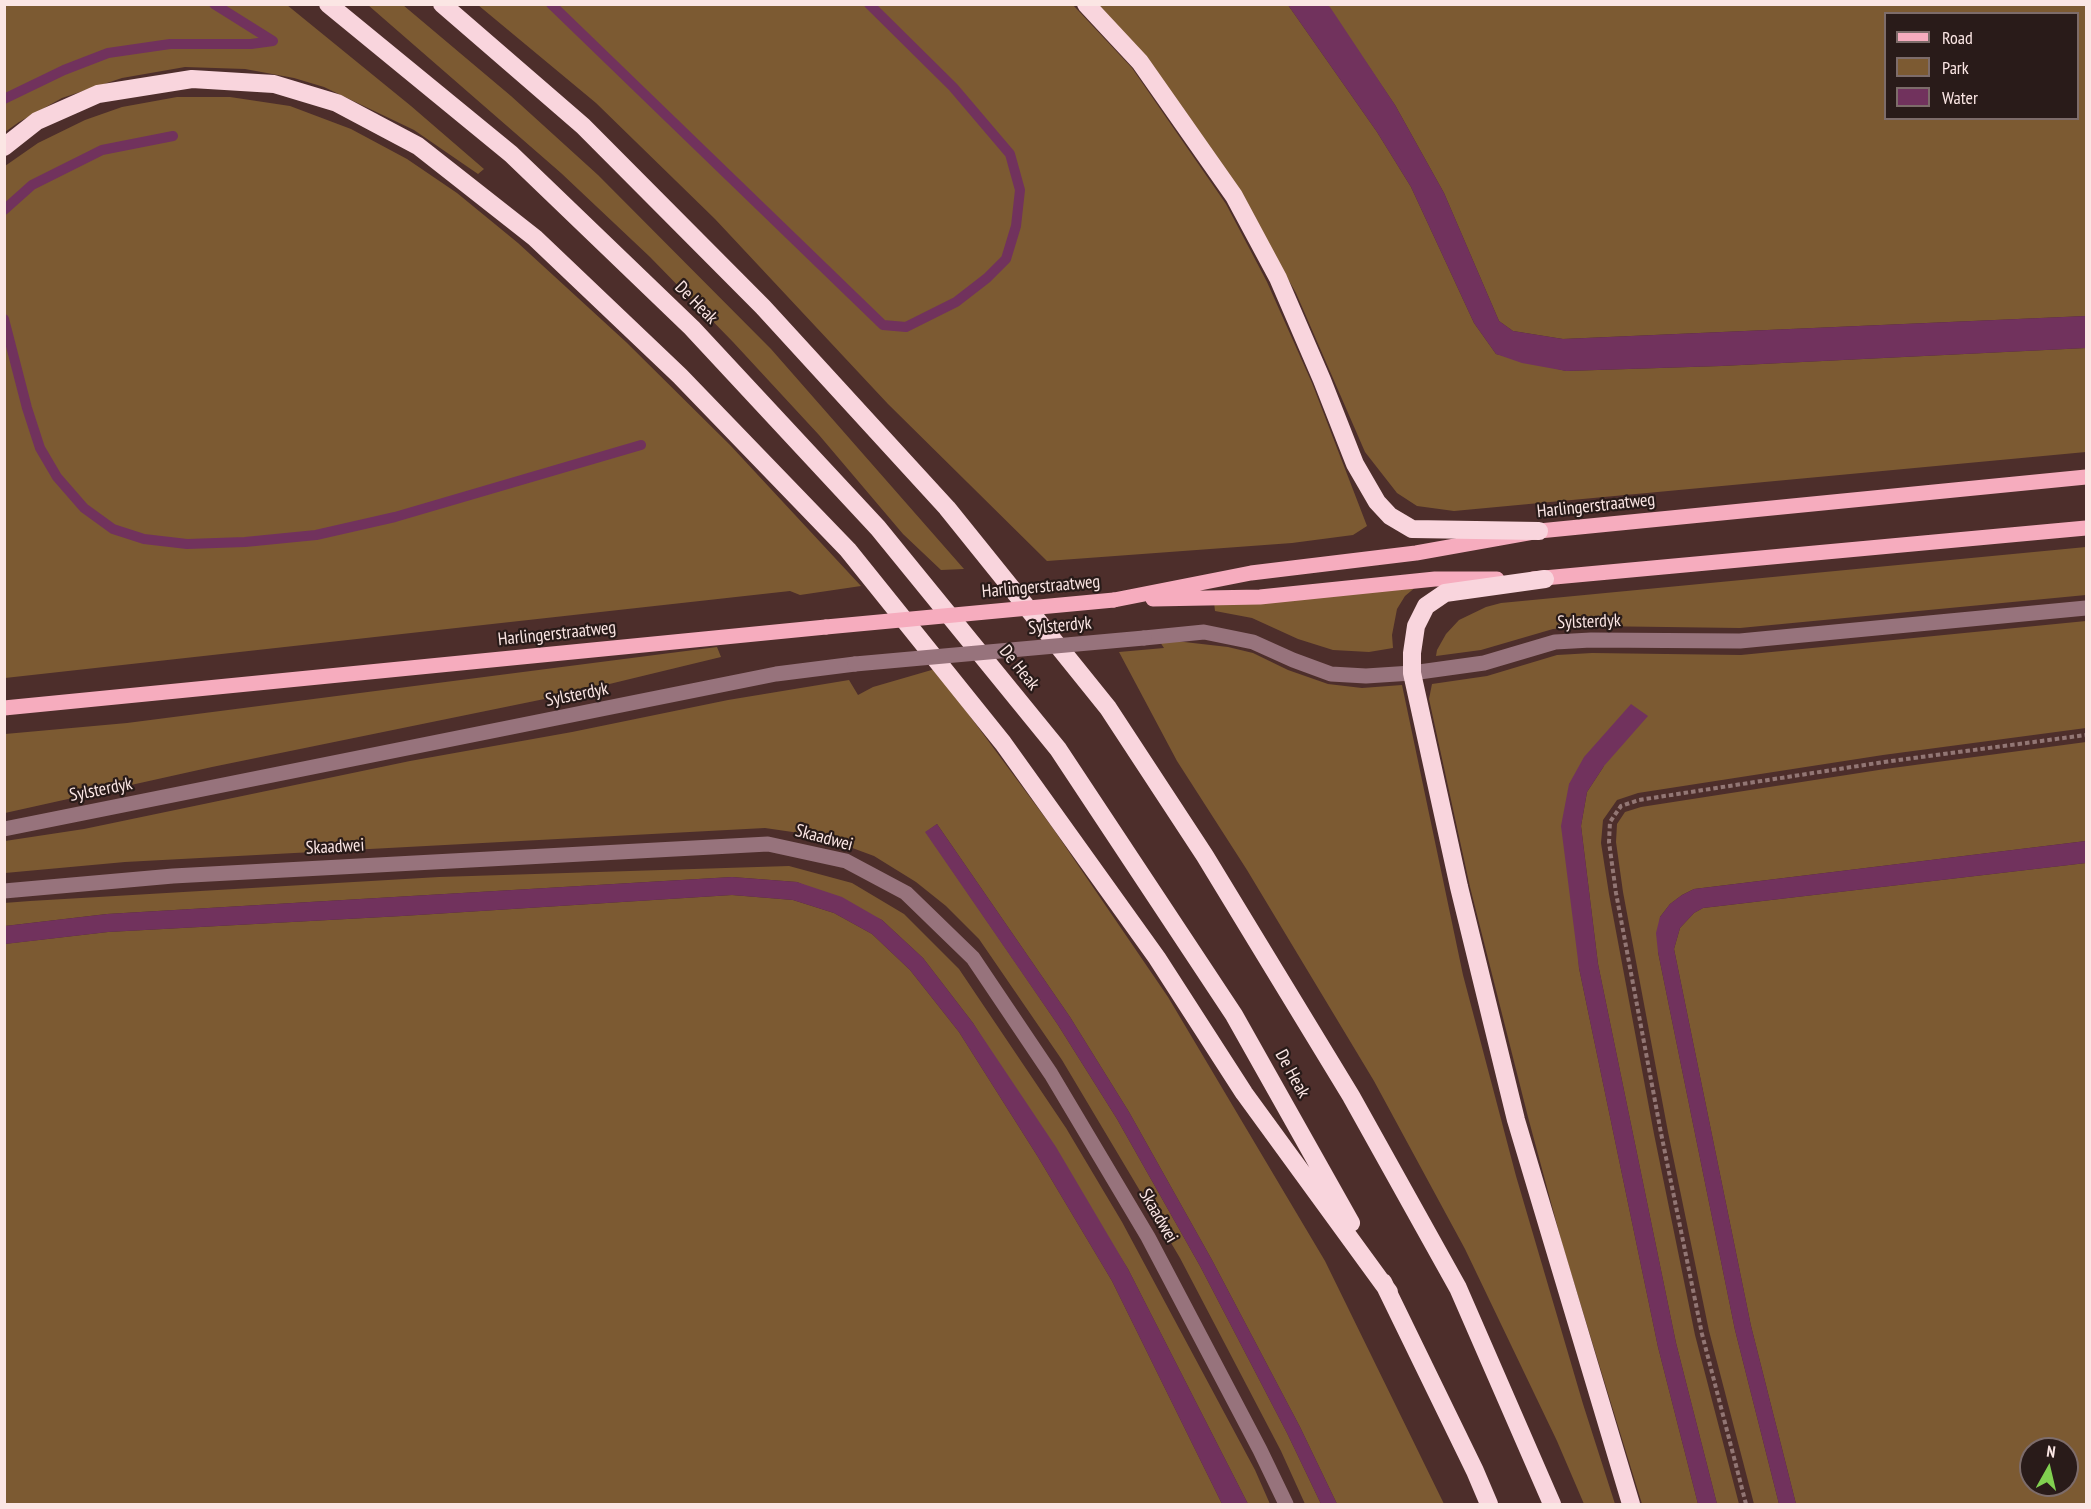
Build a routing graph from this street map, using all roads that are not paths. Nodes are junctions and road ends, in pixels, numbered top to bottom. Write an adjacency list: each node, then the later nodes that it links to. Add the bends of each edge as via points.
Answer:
1 (328, 4): 15 (highway, De Heak, via 512,154 692,328 884,536 1058,749 1234,1015)
2 (442, 4): 18 (highway, via 583,126 763,307 947,508 1107,708 1205,856 1351,1096 1458,1288)
3 (1086, 4): 7 (highway, via 1140,62 1234,196 1278,278 1355,464 1389,516 1412,529)
4 (4, 147): 15 (highway, via 37,121 98,94 192,79 274,84 337,102 418,146 535,238 680,376 848,550 1003,743 1157,958 1244,1093)
5 (2086, 477): 7 (main road, Harlingerstraatweg)
6 (2086, 528): 8 (main road, Harlingerstraatweg)
7 (1539, 531): 9 (main road, Harlingerstraatweg, via 1416,553 1251,573)
8 (1545, 579): 9 (main road, Harlingerstraatweg, via 1435,579 1260,597); 11 (highway, via 1445,593 1426,606 1416,626)
9 (1114, 600): 12 (main road, Harlingerstraatweg, bridge)
10 (2086, 608): 11 (street, Sylsterdyk, via 1740,641 1555,642 1484,663)
11 (1412, 673): 13 (street, Sylsterdyk, bridge, via 1330,674 1253,642 1204,632 855,664 776,674); 19 (highway, via 1516,1120)
12 (4, 708)
13 (4, 829)
14 (4, 891): 16 (street, Skaadwei, via 197,875 768,844 846,861 906,893 980,968 1051,1074 1148,1237)
15 (1389, 1292): 17 (highway, De Heak)
16 (1286, 1504)
17 (1489, 1504)
18 (1552, 1504)
19 (1631, 1504)

